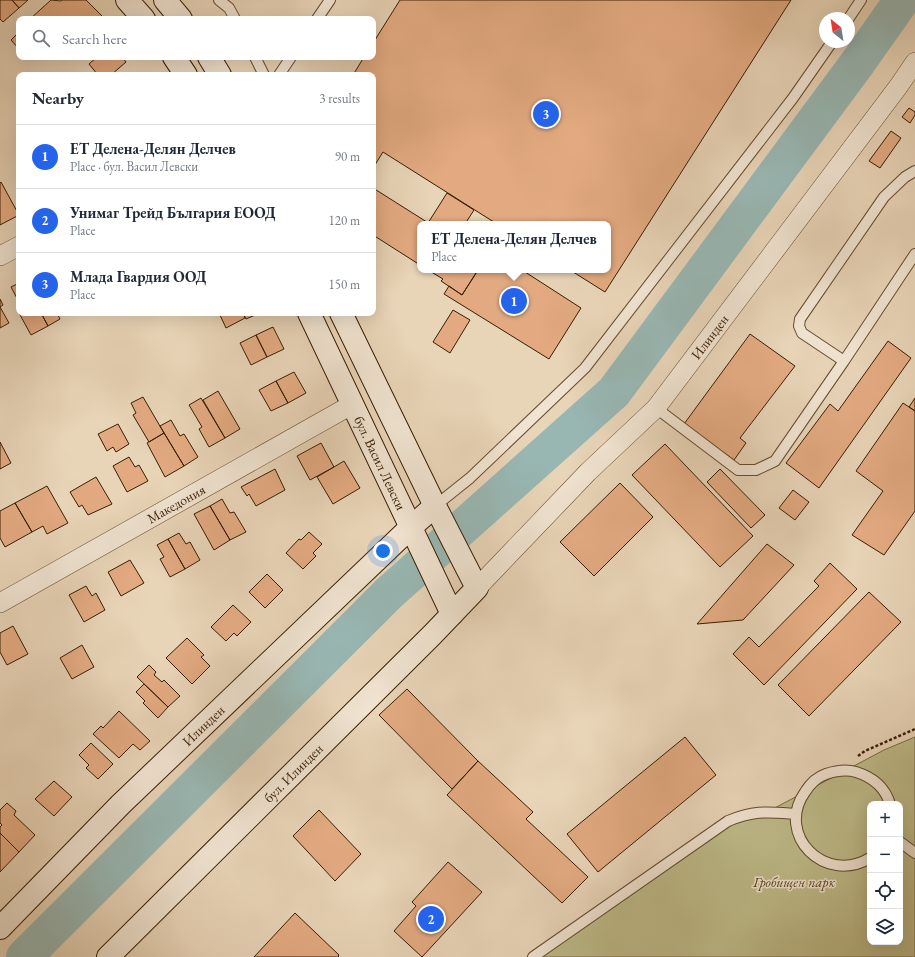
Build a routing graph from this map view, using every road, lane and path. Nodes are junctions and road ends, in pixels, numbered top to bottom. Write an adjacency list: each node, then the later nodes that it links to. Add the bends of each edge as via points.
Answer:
1 (127, 0): 7 (main road)
2 (165, 0): 8 (main road)
3 (219, 0): 9 (lane, via 229,8)
4 (330, 0): 10 (lane)
5 (862, 0): 6 (lane)
6 (853, 12)
7 (141, 16)
8 (179, 16)
9 (233, 16)
10 (319, 16)
11 (828, 48): 30 (lane, via 793,98 585,368 470,478)
12 (176, 60): 17 (main road)
13 (211, 60): 18 (main road)
14 (256, 60): 19 (lane)
15 (289, 60): 20 (lane)
16 (915, 62): 29 (street, Илинден)
17 (184, 72)
18 (218, 72)
19 (262, 72)
20 (281, 72)
21 (915, 171): 27 (lane, via 884,197 800,319 802,333)
22 (16, 248): 24 (street)
23 (915, 254): 27 (lane)
24 (0, 256)
25 (310, 316): 28 (main road, бул. Васил Левски)
26 (343, 316): 30 (main road)
27 (844, 362): 29 (lane, via 774,461 756,470 738,470)
28 (353, 404): 31 (main road, бул. Васил Левски); 33 (street, Македония)
29 (656, 408): 32 (street, Илинден, via 588,472)
30 (440, 515): 31 (main road); 32 (main road)
31 (414, 535): 34 (main road, бул. Васил Левски); 42 (main road, Илинден, via 121,804)
32 (477, 588): 34 (main road, бул. Илинден)
33 (2, 596)
34 (452, 614): 43 (main road, бул. Илинден)
35 (915, 730): 36 (path, via 865,751)
36 (838, 770): 37 (lane, via 853,771 867,776 879,785); 38 (lane, via 822,776 809,785 800,798)
37 (889, 801)
38 (796, 814): 41 (lane, via 797,831 804,846 815,857 830,865 846,867); 44 (lane, via 761,812 744,814 728,821)
39 (903, 844): 40 (lane)
40 (915, 854)
41 (867, 860)
42 (0, 928)
43 (108, 957)
44 (533, 957)

